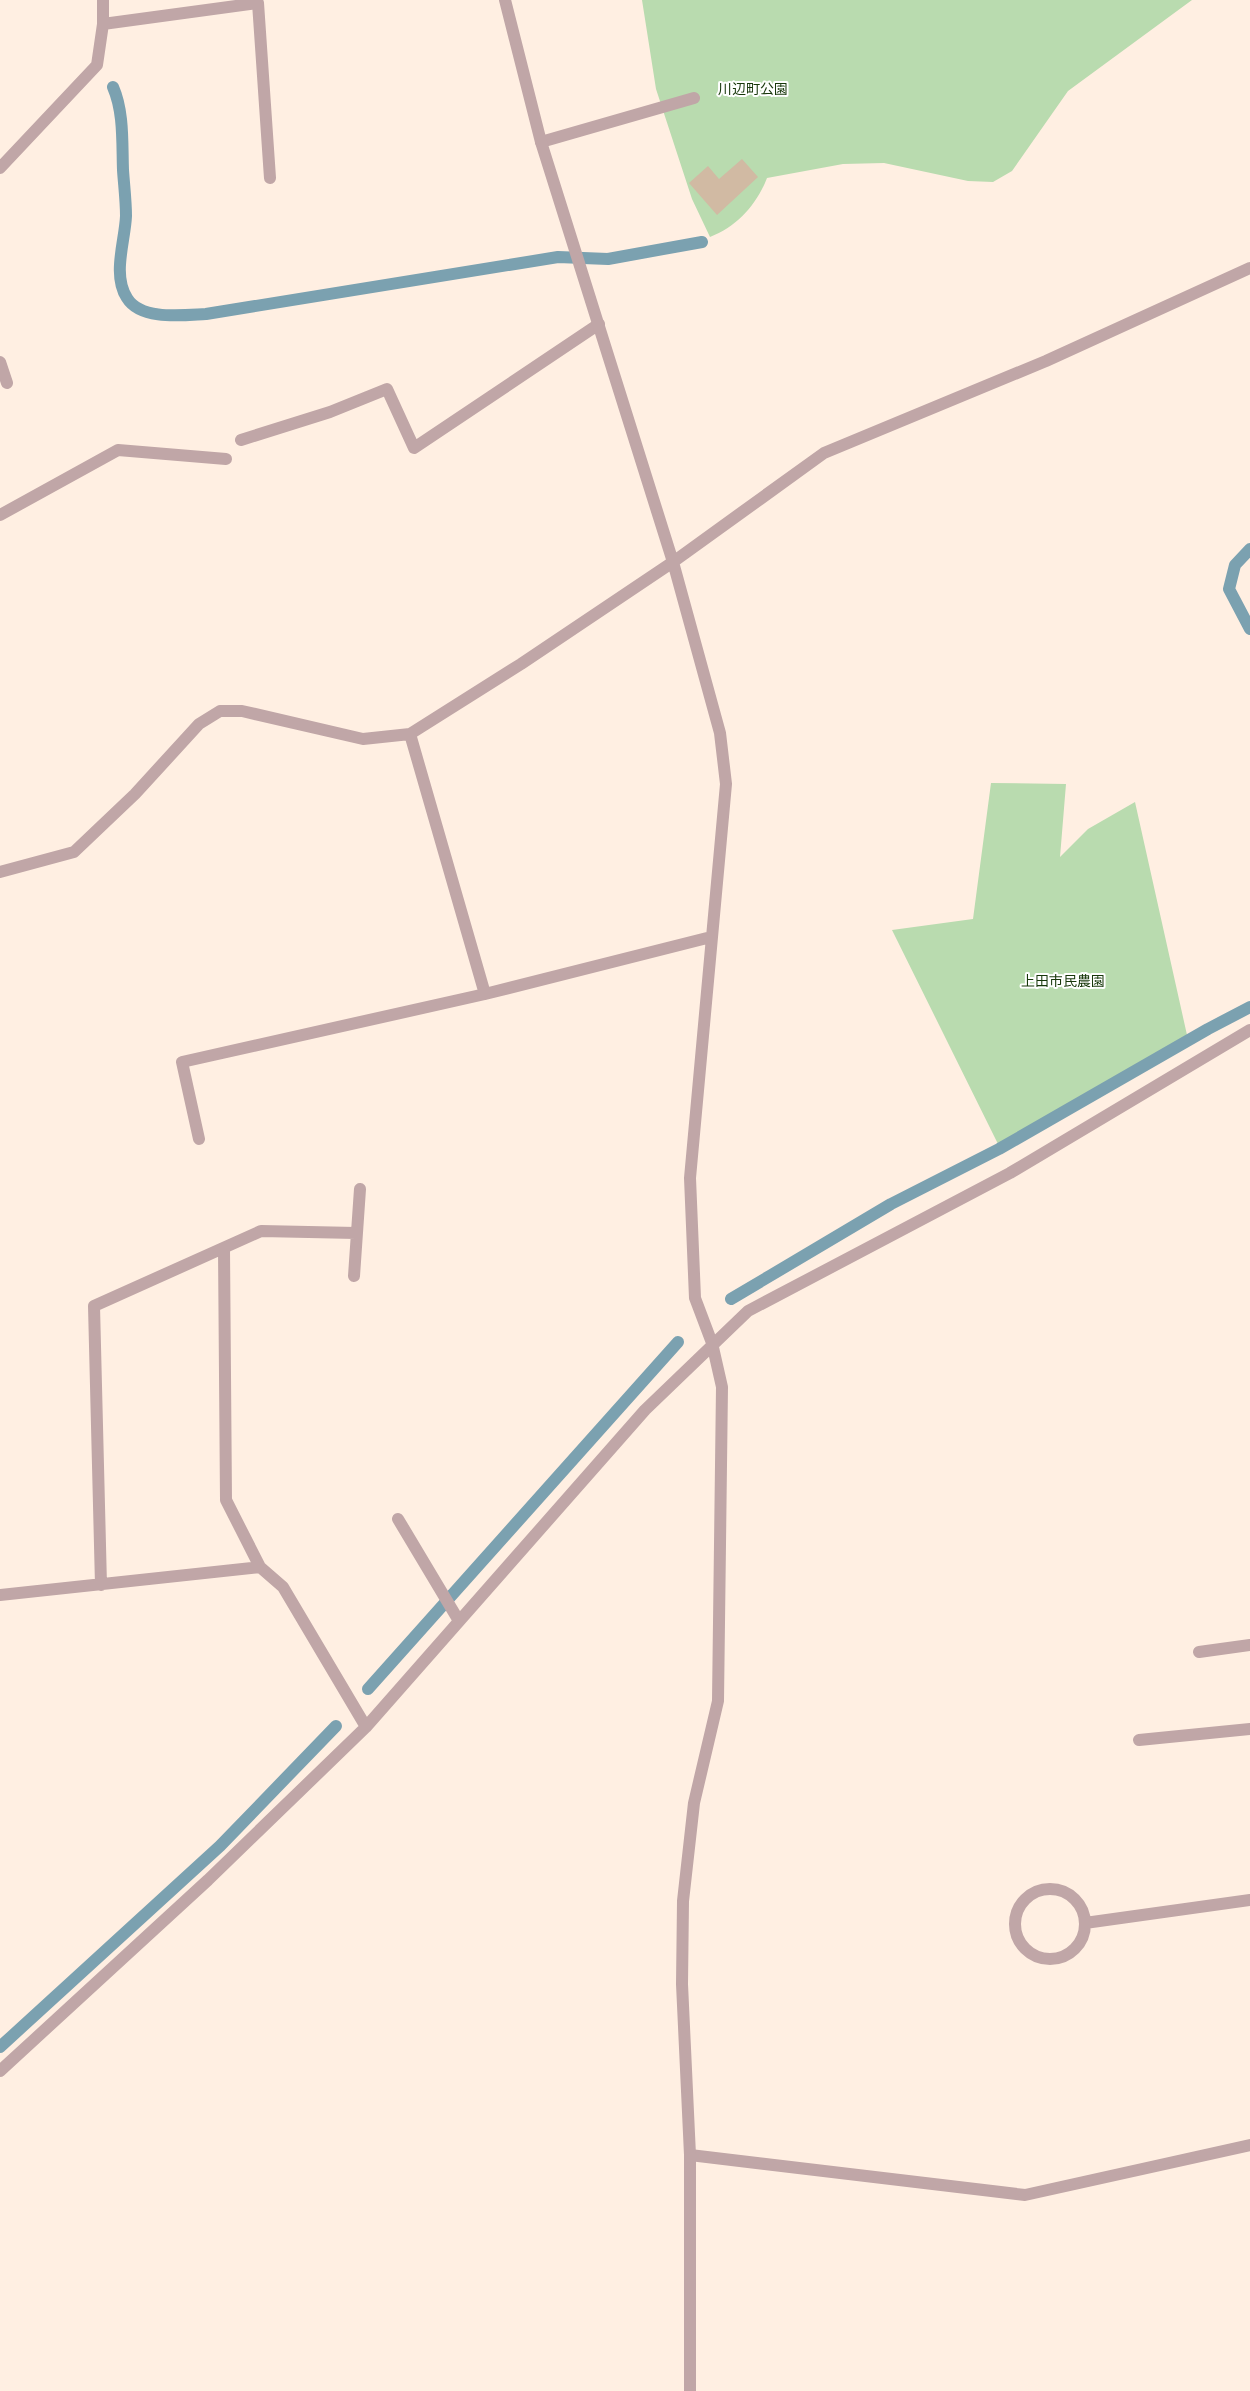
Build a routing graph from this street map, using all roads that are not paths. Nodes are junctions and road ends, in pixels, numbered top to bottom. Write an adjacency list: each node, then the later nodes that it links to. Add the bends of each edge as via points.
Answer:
1 (103, 0): 3 (street)
2 (505, 0): 5 (street)
3 (103, 24): 6 (street, via 96,65); 7 (street, via 258,3)
4 (694, 98): 5 (street)
5 (541, 142): 9 (street)
6 (0, 168)
7 (270, 178)
8 (1250, 268): 15 (street, via 1046,361 824,453)
9 (599, 324): 12 (street, via 414,448 387,389 330,412); 15 (street)
10 (0, 362): 11 (street)
11 (7, 383)
12 (241, 440)
13 (226, 460): 14 (street, via 118,450)
14 (0, 515)
15 (673, 562): 16 (street); 18 (street, via 720,733 726,784)
16 (410, 734): 17 (street, via 363,739 242,711 220,711 199,724 135,794 74,852); 19 (street)
17 (0, 872)
18 (712, 937): 19 (street); 26 (street, via 690,1178 695,1298)
19 (485, 994): 21 (street, via 182,1062)
20 (1250, 1030): 26 (street, via 1010,1173 748,1311)
21 (198, 1139)
22 (360, 1188): 23 (street)
23 (356, 1233): 24 (street, via 261,1231); 25 (street)
24 (224, 1249): 28 (street, via 226,1500); 29 (street, via 94,1306)
25 (354, 1276)
26 (712, 1344): 31 (street, via 645,1410); 41 (street, via 722,1387 718,1701 694,1803 683,1900 682,1984)
27 (398, 1519): 31 (street)
28 (260, 1567): 29 (street); 34 (street, via 283,1587)
29 (101, 1585): 30 (street)
30 (0, 1595)
31 (459, 1622): 34 (street)
32 (1250, 1645): 33 (street)
33 (1200, 1652)
34 (366, 1727): 39 (street, via 208,1880)
35 (1250, 1730): 36 (street)
36 (1139, 1740)
37 (1250, 1900): 38 (street)
38 (1085, 1923): 38 (street, via 1078,1946 1059,1958 1036,1957 1018,1941 1015,1930 1018,1907 1035,1892 1046,1889 1058,1890 1077,1902)
39 (0, 2071)
40 (1250, 2144): 41 (street, via 1026,2195)
41 (690, 2155): 42 (street)
42 (690, 2391)

